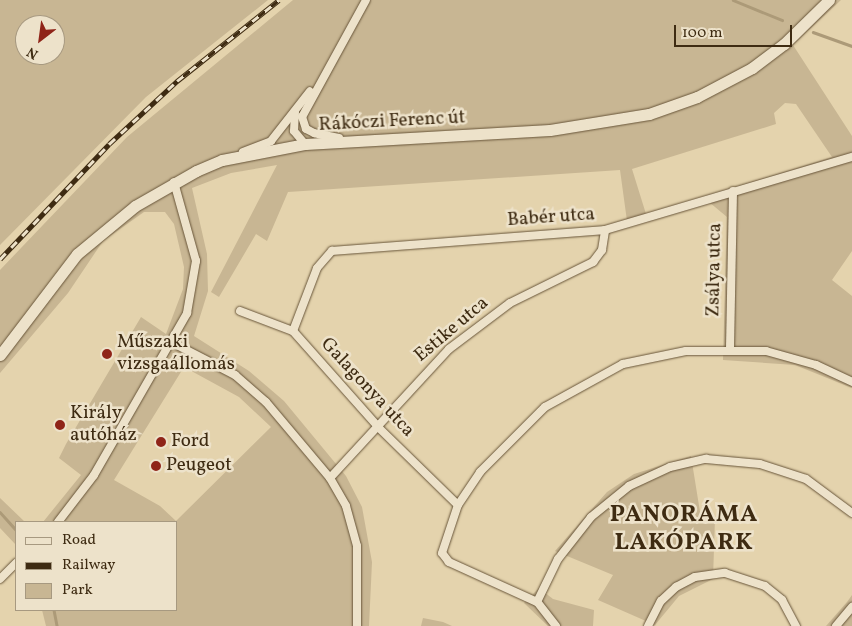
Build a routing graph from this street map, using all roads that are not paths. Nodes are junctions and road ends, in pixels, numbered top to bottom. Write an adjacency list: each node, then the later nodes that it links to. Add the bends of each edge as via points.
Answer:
1 (366, 0): 3 (street)
2 (829, 0): 6 (main road, Rákóczi Ferenc út, via 784,44 752,68 672,107 589,126)
3 (314, 86): 4 (street); 5 (street)
4 (298, 106): 7 (street, via 292,120); 9 (street, via 271,141)
5 (302, 117): 6 (street, via 314,133); 7 (street)
6 (388, 140): 7 (main road, Rákóczi Ferenc út)
7 (301, 142): 9 (main road, Rákóczi Ferenc út)
8 (852, 157): 11 (street, Babér utca)
9 (222, 160): 10 (main road, Rákóczi Ferenc út)
10 (174, 182): 15 (street, via 192,233 196,267 191,300); 17 (main road, Rákóczi Ferenc út, via 135,206 77,254)
11 (733, 191): 12 (street, Babér utca); 16 (street, Zsálya utca)
12 (605, 230): 14 (street, Babér utca, via 332,251 315,273); 19 (street, Estike utca, via 597,259 484,320 425,373)
13 (240, 311): 14 (street, Galagonya utca)
14 (293, 331): 19 (street, Galagonya utca)
15 (173, 343): 20 (street, via 234,375 262,398); 23 (street, via 94,475)
16 (730, 348): 18 (street, via 800,359); 21 (street, via 642,358 586,381 545,407 509,438)
17 (0, 355)
18 (852, 382)
19 (379, 428): 20 (street, Estike utca); 21 (street, Galagonya utca)
20 (330, 478): 28 (street, via 346,506 357,546)
21 (458, 505): 26 (street, via 442,546 444,558)
22 (852, 513): 26 (street, via 806,479 760,464 706,460 670,467 629,486 591,517 558,559)
23 (59, 521)
24 (15, 564): 25 (street)
25 (0, 579)
26 (536, 602): 29 (street)
27 (852, 607): 32 (street)
28 (357, 626)
29 (556, 626)
30 (648, 626): 31 (street, via 661,602 676,588 695,577 725,573 765,586 782,600)
31 (796, 626)
32 (836, 626)

